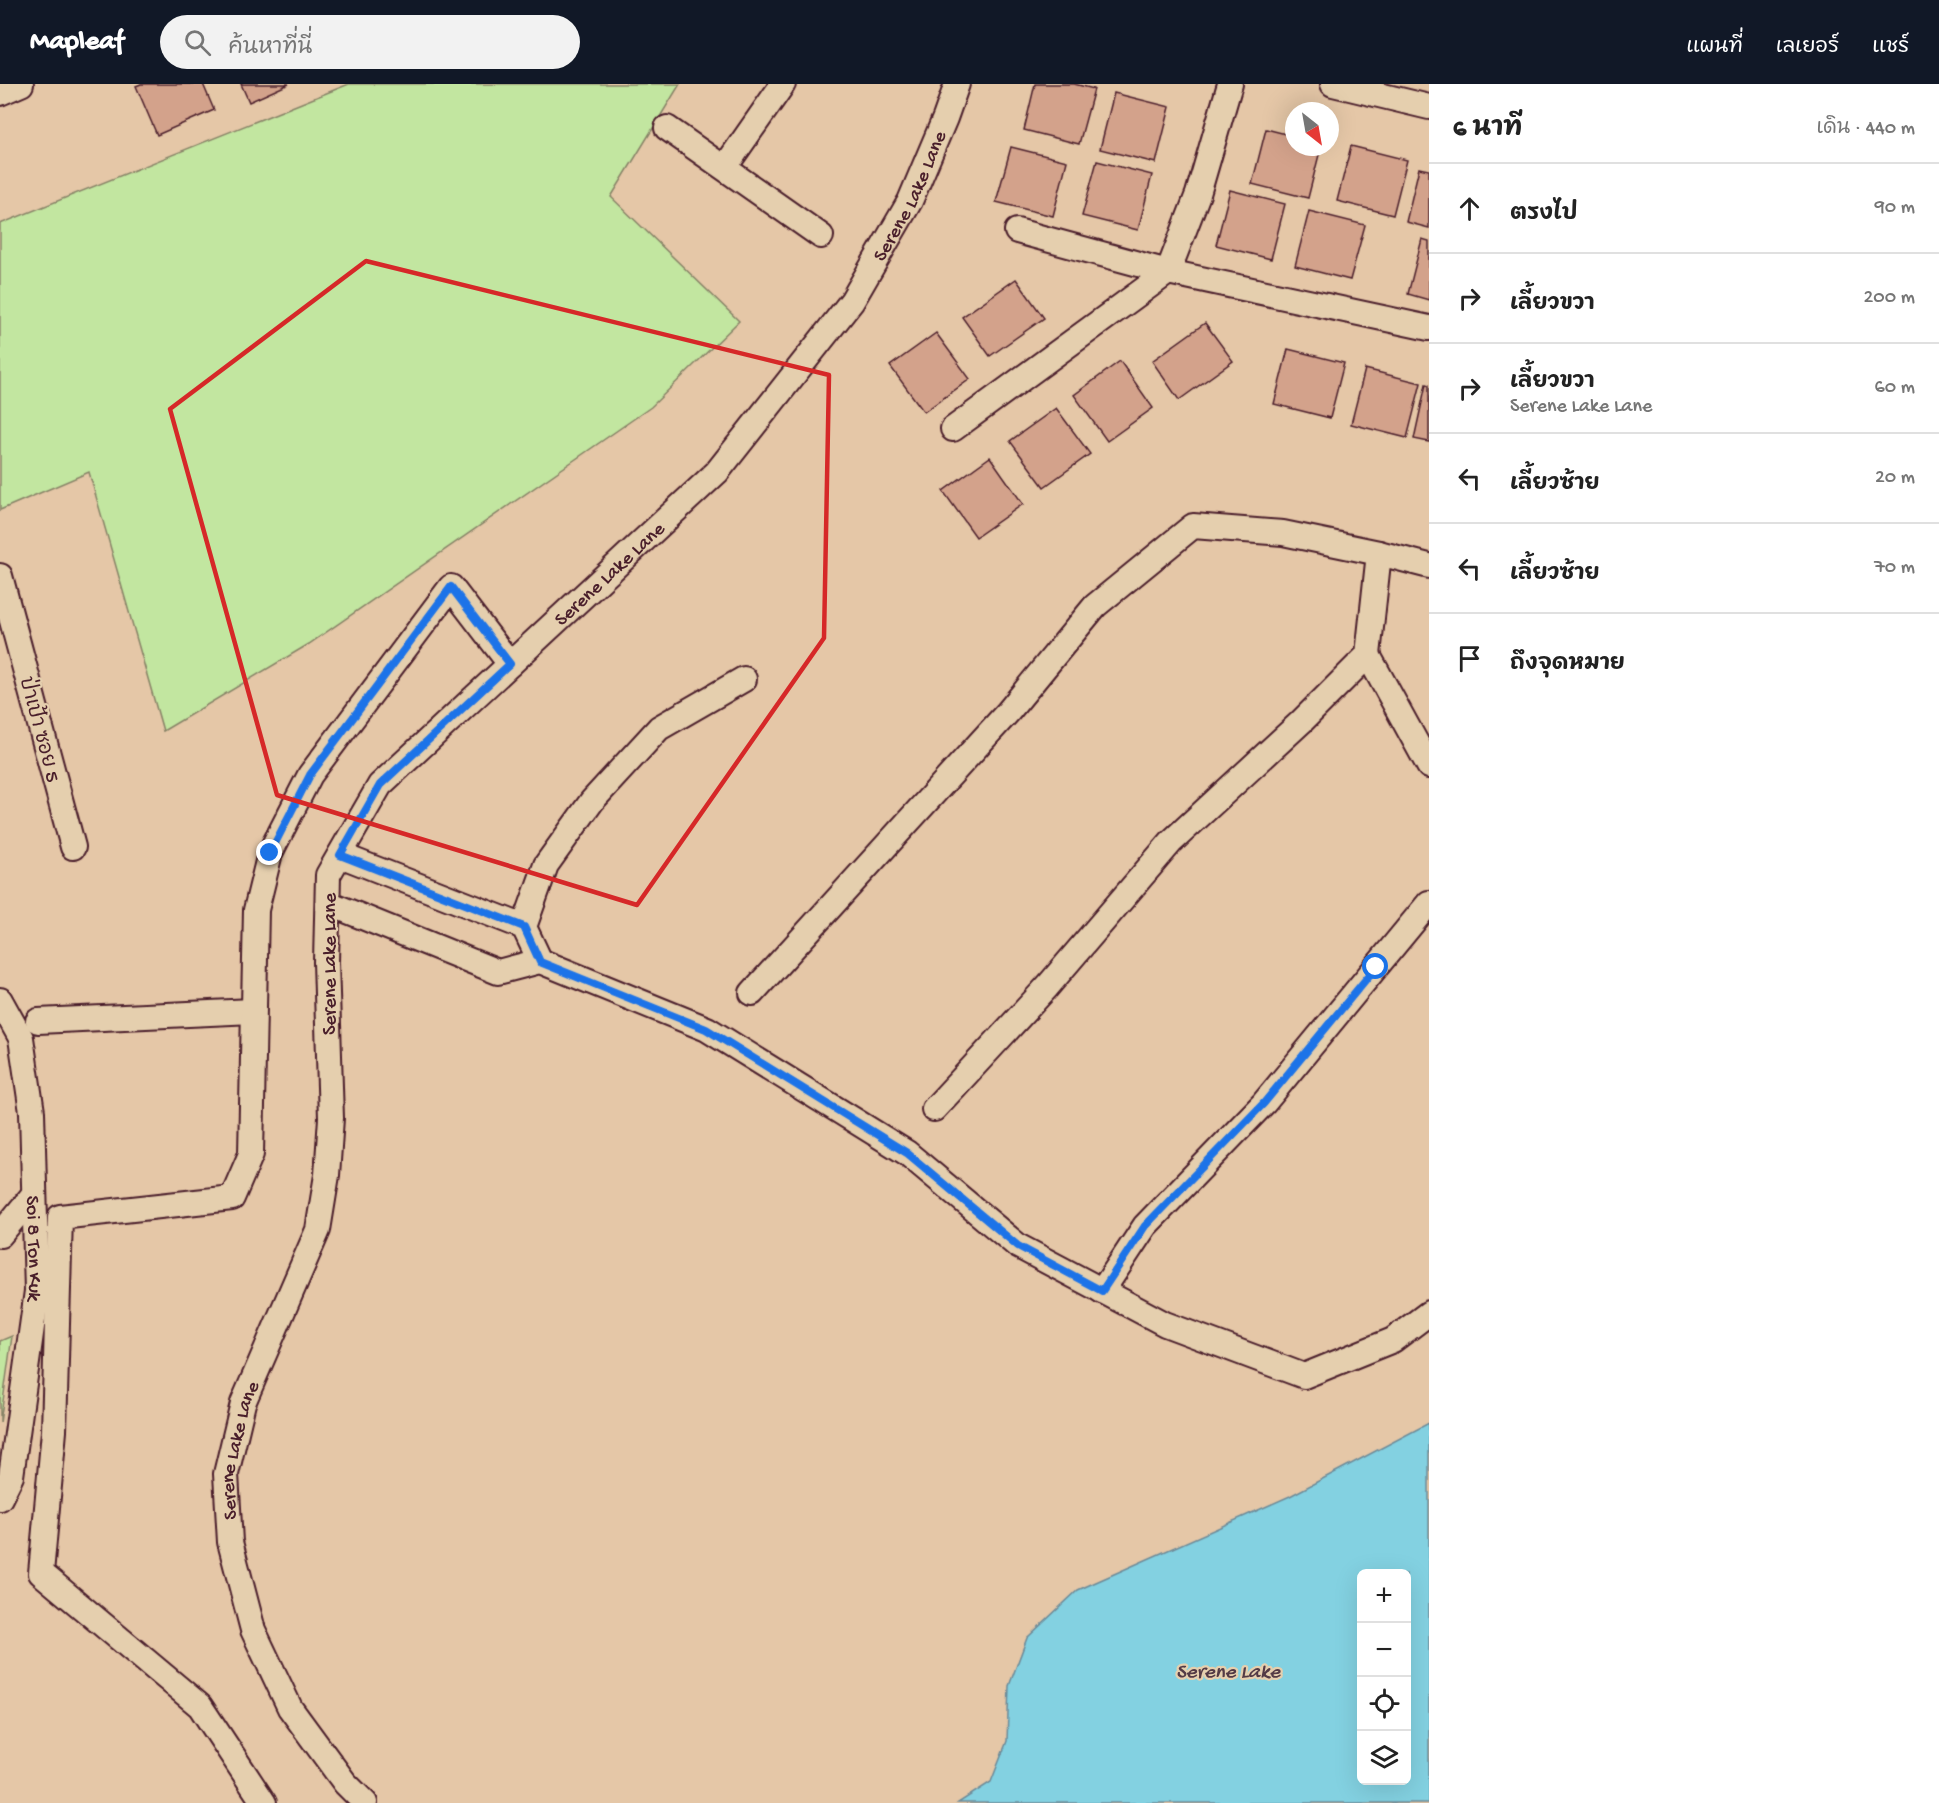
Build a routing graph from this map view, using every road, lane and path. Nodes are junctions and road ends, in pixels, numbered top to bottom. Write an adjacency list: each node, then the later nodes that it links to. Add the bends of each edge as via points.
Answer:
1 (21, 84): 6 (street)
2 (783, 84): 9 (street)
3 (957, 84): 19 (street, Serene Lake Lane, via 910,201 852,302 717,472)
4 (1230, 84): 12 (street, via 1198,194)
5 (1333, 84): 7 (street)
6 (0, 93)
7 (1429, 107)
8 (667, 128): 9 (street)
9 (725, 167): 11 (street)
10 (1017, 231): 12 (street)
11 (821, 236)
12 (1168, 272): 13 (street); 14 (street)
13 (1429, 328)
14 (953, 429)
15 (1379, 553): 16 (street); 18 (street); 28 (street, via 1283,533 1193,526 1095,606 1008,712)
16 (1429, 566)
17 (0, 576): 22 (street, ป่าเป้า ซอย 5)
18 (1368, 655): 21 (street); 32 (street, via 1171,842 1047,987)
19 (510, 664): 23 (street, Serene Lake Lane, via 380,785); 30 (street, via 451,587 310,775 270,853 256,910)
20 (744, 679): 26 (street, via 659,728 592,801 546,865)
21 (1429, 766)
22 (73, 847)
23 (340, 855): 24 (street, Serene Lake Lane, via 328,875); 26 (street)
24 (328, 903): 27 (street, via 498,972); 39 (street, Serene Lake Lane, via 331,1118 318,1230 243,1402 226,1474 230,1542 253,1630 290,1708 345,1783)
25 (1429, 903): 35 (street, via 1264,1103 1145,1226)
26 (524, 927): 27 (street)
27 (540, 962): 35 (street, via 706,1029 907,1153 1018,1246)
28 (752, 993)
29 (0, 1000): 33 (street, Soi 8 Ton Kuk, via 21,1038 32,1112)
30 (253, 1011): 31 (street); 38 (street, via 251,1154 232,1198 60,1217 54,1431 41,1573 200,1706)
31 (38, 1021)
32 (934, 1109)
33 (34, 1194): 34 (street); 37 (street, Soi 8 Ton Kuk, via 37,1291 11,1476)
34 (0, 1235)
35 (1102, 1291): 36 (street, via 1165,1324 1304,1376 1393,1340)
36 (1429, 1314)
37 (0, 1498)
38 (264, 1803)
39 (365, 1803)

